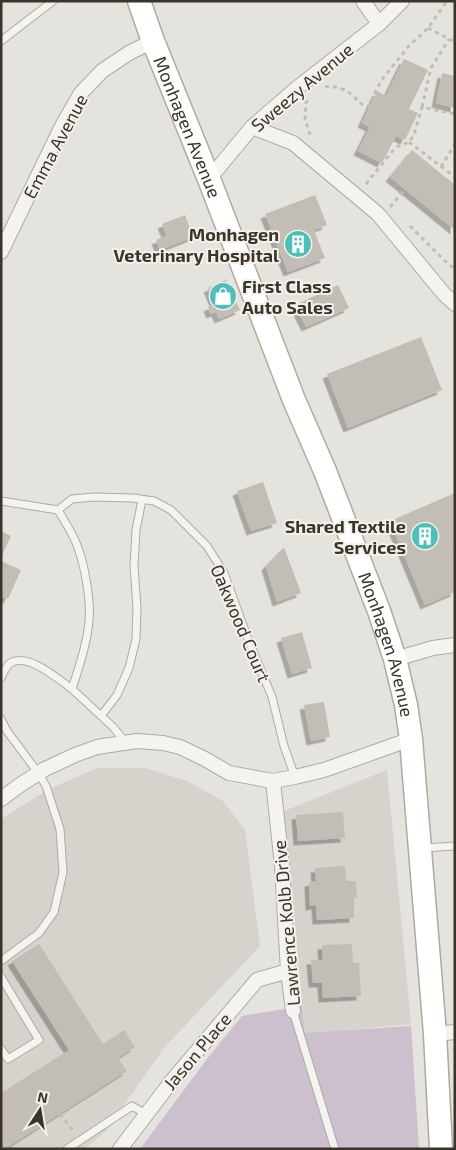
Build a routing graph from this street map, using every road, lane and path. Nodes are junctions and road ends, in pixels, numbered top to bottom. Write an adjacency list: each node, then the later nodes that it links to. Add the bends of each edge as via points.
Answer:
1 (53, 1): 9 (lane)
2 (139, 1): 10 (main road, Monhagen Avenue)
3 (363, 1): 6 (street)
4 (402, 1): 6 (street, Sweezy Avenue)
5 (447, 1): 7 (path)
6 (379, 24): 16 (street, Sweezy Avenue)
7 (428, 28): 8 (path); 12 (path, via 380,81 368,107 332,85)
8 (450, 39): 11 (path); 14 (path, via 431,68)
9 (1, 41)
10 (153, 41): 22 (main road, Monhagen Avenue); 29 (street, Emma Avenue, via 102,71 81,93)
11 (455, 42)
12 (317, 88)
13 (312, 95): 17 (path, via 306,102 304,120)
14 (422, 107): 15 (path); 18 (path)
15 (455, 114)
16 (252, 127): 22 (street, Sweezy Avenue); 31 (street, via 293,143 378,214)
17 (314, 141)
18 (409, 142): 20 (path); 24 (path, via 396,148 366,184)
19 (455, 144): 20 (path)
20 (441, 166): 21 (path)
21 (455, 177)
22 (209, 179): 36 (main road, Monhagen Avenue)
23 (405, 189): 26 (path)
24 (372, 190)
25 (383, 203): 26 (path)
26 (388, 209): 27 (path)
27 (394, 213)
28 (405, 221): 30 (path)
29 (1, 252)
30 (455, 269)
31 (455, 304)
32 (142, 500): 34 (lane, Oakwood Court, via 72,499); 39 (lane, via 134,566 136,639 130,668 117,696); 44 (lane, Oakwood Court, via 154,501 171,510 207,546 224,573 272,698)
33 (1, 501): 34 (lane)
34 (58, 510): 38 (lane, via 78,548 88,594 86,638)
35 (455, 645): 36 (street)
36 (395, 658): 41 (main road, Monhagen Avenue)
37 (1, 678): 38 (lane, via 12,662 22,661 33,663)
38 (72, 689): 39 (lane)
39 (101, 716): 42 (lane)
40 (1, 719): 43 (lane)
41 (411, 739): 44 (street); 48 (main road, Monhagen Avenue)
42 (126, 743): 43 (street, via 98,747); 45 (street, via 163,742 180,747 229,773)
43 (39, 774): 46 (street); 49 (lane, via 60,829 63,872 54,912 39,933)
44 (295, 777): 45 (street)
45 (273, 781): 50 (street, Lawrence Kolb Drive)
46 (1, 799)
47 (455, 846): 48 (lane)
48 (420, 849): 53 (main road, Monhagen Avenue)
49 (1, 961)
50 (288, 971): 52 (street, Lawrence Kolb Drive); 55 (street, Jason Place, via 257,980)
51 (1, 977): 54 (lane, via 39,1040 8,1059)
52 (293, 1011): 58 (lane, Lawrence Kolb Drive)
53 (445, 1033): 59 (main road, Monhagen Avenue)
54 (1, 1049)
55 (146, 1114): 56 (lane, via 132,1106); 57 (street, Jason Place)
56 (68, 1149)
57 (120, 1149)
58 (335, 1149)
59 (441, 1149)

